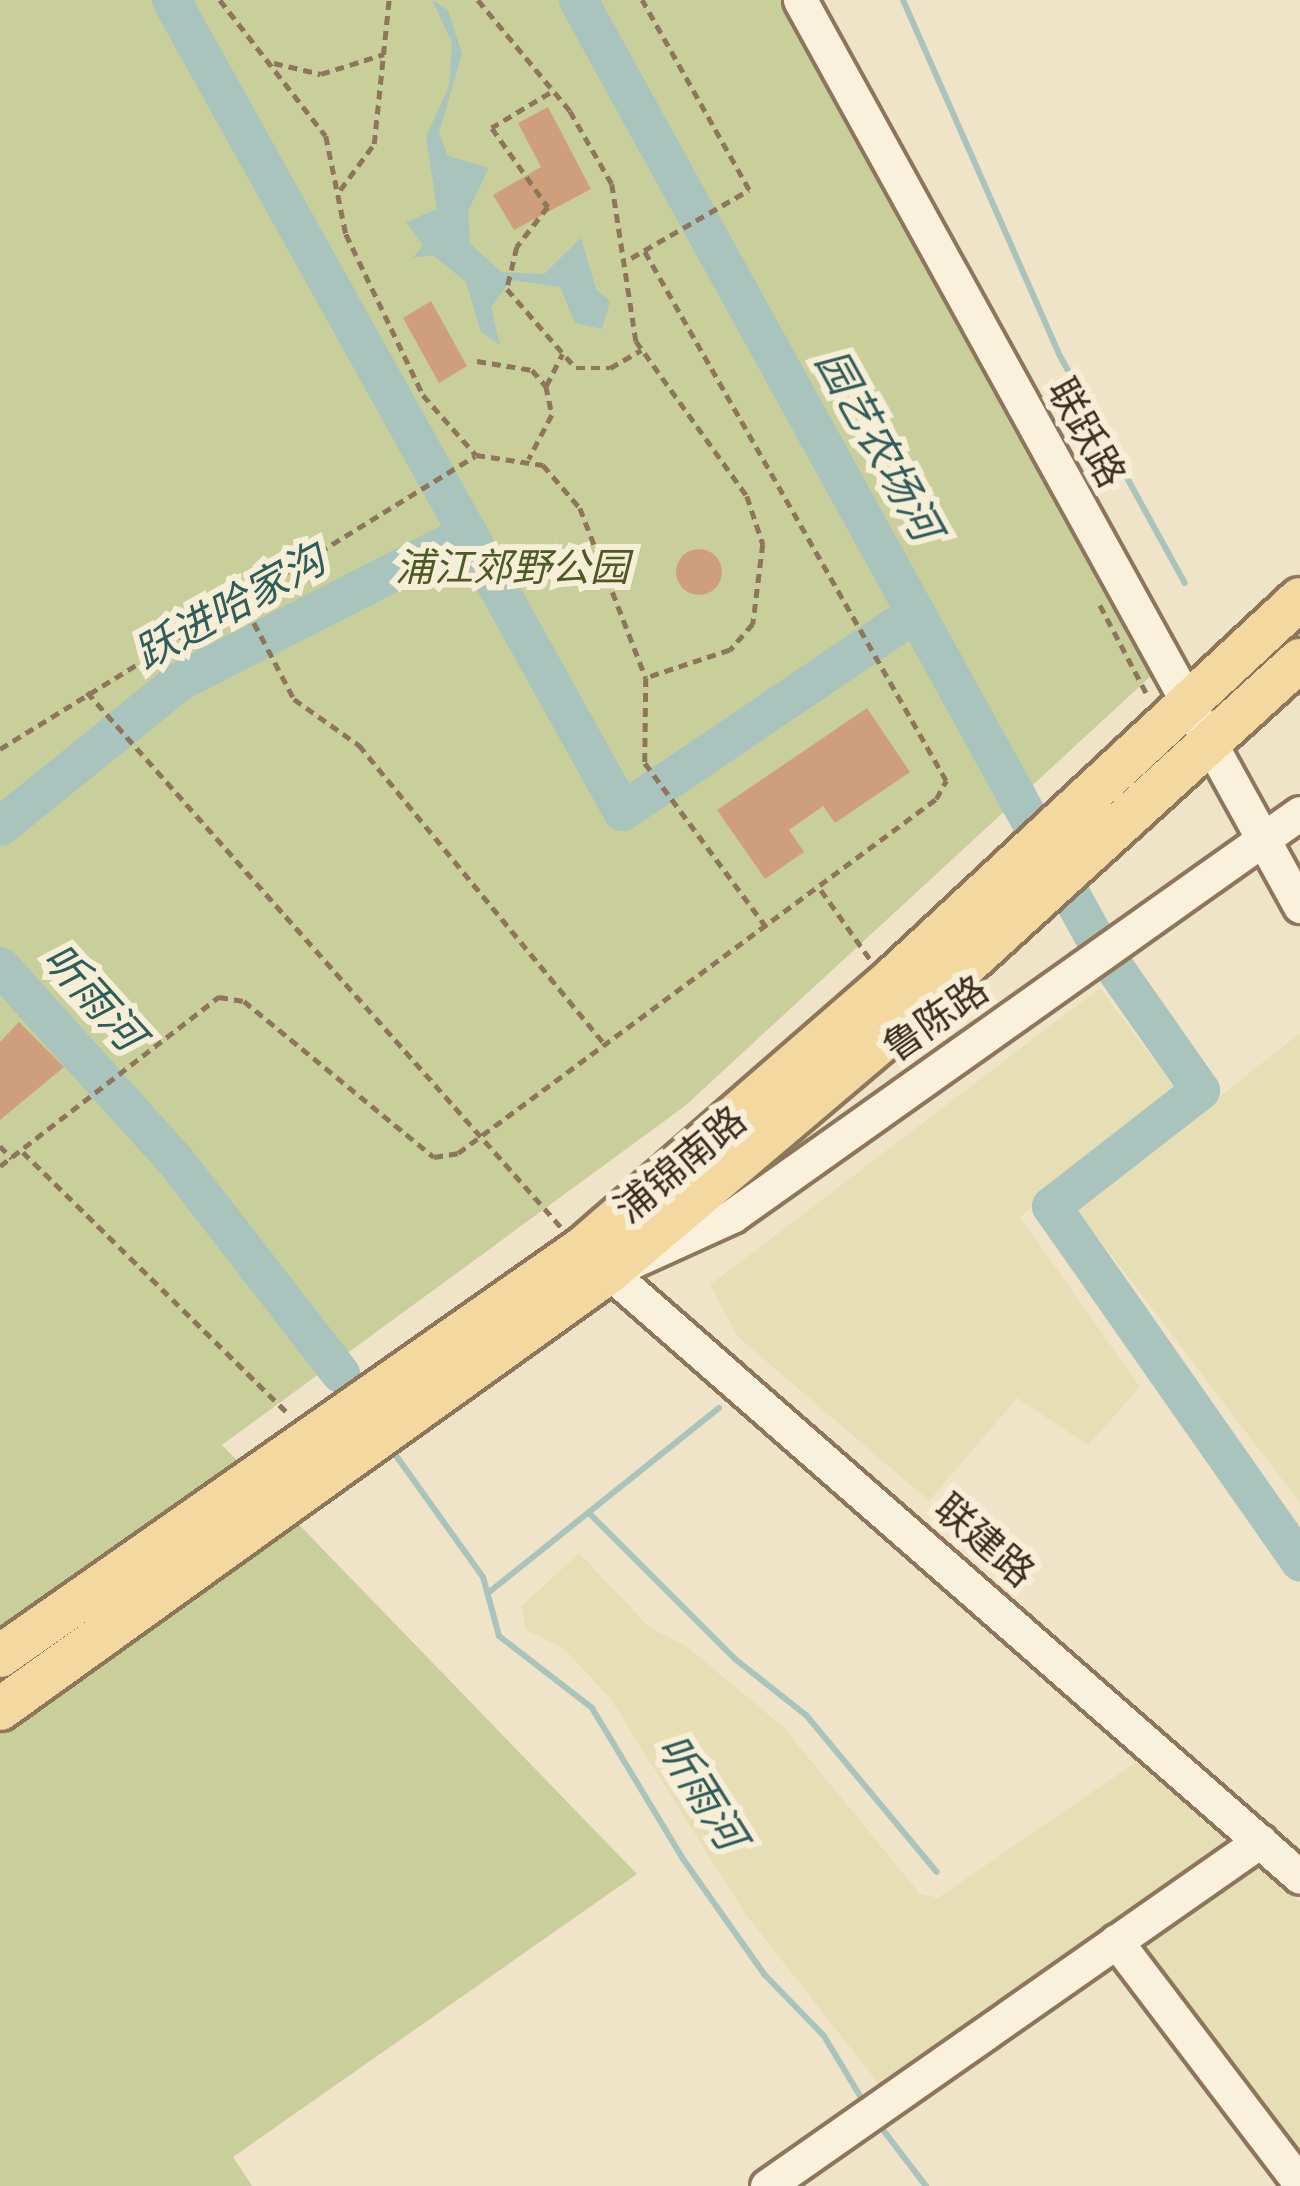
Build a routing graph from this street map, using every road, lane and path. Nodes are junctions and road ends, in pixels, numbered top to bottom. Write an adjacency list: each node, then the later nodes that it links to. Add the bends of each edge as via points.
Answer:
1 (220, 0): 7 (path)
2 (389, 0): 6 (path)
3 (478, 0): 8 (path)
4 (642, 0): 10 (path, via 748,190)
5 (800, 0): 23 (street, 联跃路)
6 (386, 53): 7 (path, via 321,74); 9 (path, via 374,144)
7 (274, 63): 9 (path, via 326,136)
8 (552, 93): 11 (path, via 612,184); 13 (path, via 492,128 548,207 510,268 507,289)
9 (340, 190): 16 (path, via 346,234 391,344)
10 (644, 251): 11 (path); 30 (path, via 946,781 936,800)
11 (628, 259): 12 (path)
12 (641, 350): 13 (path, via 590,373); 21 (path, via 747,496 764,582 753,624 730,650)
13 (563, 353): 15 (path)
14 (477, 361): 15 (path, via 516,364)
15 (546, 386): 17 (path, via 551,415)
16 (476, 455): 17 (path); 18 (path)
17 (529, 459): 21 (path, via 566,484 580,508)
18 (240, 596): 22 (path); 34 (path, via 304,710 382,771)
19 (1300, 598): 23 (main road, 浦锦南路)
20 (1300, 660): 24 (main road, 浦锦南路)
21 (646, 677): 32 (path, via 645,764)
22 (87, 692): 25 (path); 35 (path)
23 (1186, 704): 24 (street, 联跃路); 27 (main road, 浦锦南路)
24 (1208, 744): 27 (main road, 浦锦南路); 28 (street, 联跃路)
25 (0, 749)
26 (1300, 813): 28 (street, 鲁陈路)
27 (1078, 835): 29 (main road, 浦锦南路)
28 (1261, 840): 31 (street, 联跃路); 40 (street, 鲁陈路, via 732,1216)
29 (1025, 883): 33 (main road, 浦锦南路); 40 (main road, 浦锦南路)
30 (820, 889): 32 (path); 33 (path)
31 (1300, 906)
32 (767, 928): 34 (path)
33 (888, 983): 40 (main road, 浦锦南路)
34 (606, 1046): 35 (path)
35 (481, 1137): 37 (path, via 434,1156 244,1001 218,998); 40 (path)
36 (0, 1146): 38 (path)
37 (21, 1150): 38 (path); 41 (path)
38 (12, 1158): 39 (path)
39 (0, 1166)
40 (596, 1260): 42 (main road, 浦锦南路); 43 (main road, 浦锦南路); 44 (street, 联建路)
41 (288, 1413)
42 (0, 1656)
43 (0, 1709)
44 (1260, 1841): 45 (street, 联建路); 46 (street)
45 (1300, 1877)
46 (1116, 1941): 47 (street); 48 (street)
47 (1300, 2182)
48 (767, 2186)

